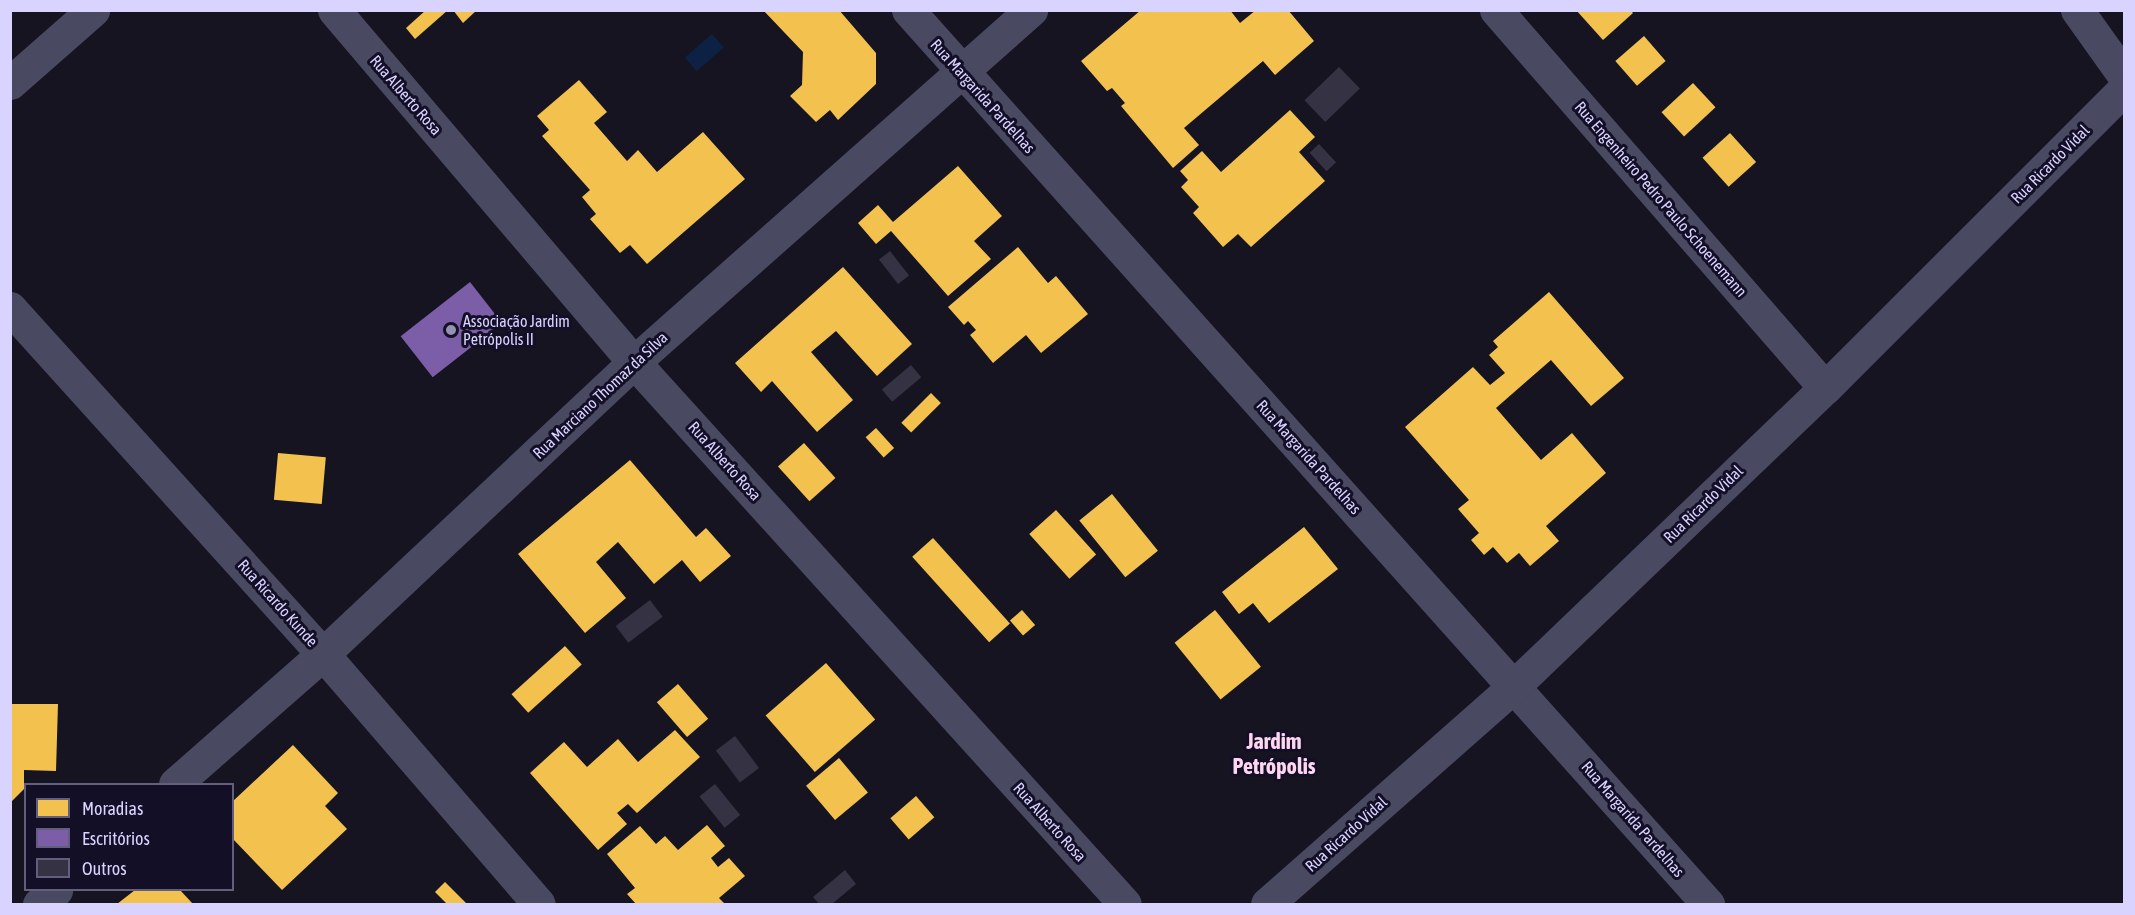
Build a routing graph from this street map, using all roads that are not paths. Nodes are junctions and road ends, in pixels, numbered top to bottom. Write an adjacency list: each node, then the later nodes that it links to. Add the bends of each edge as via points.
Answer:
1 (93, 10): 9 (street)
2 (334, 10): 12 (street, Rua Alberto Rosa)
3 (908, 10): 7 (street, Rua Margarida Pardelhas)
4 (1031, 10): 7 (street, Rua Marciano Thomaz da Silva)
5 (1496, 10): 13 (street, Rua Engenheiro Pedro Paulo Schoenemann)
6 (2077, 10): 8 (street)
7 (962, 73): 12 (street, Rua Marciano Thomaz da Silva); 15 (street, Rua Margarida Pardelhas)
8 (2124, 76)
9 (10, 83)
10 (2124, 89): 13 (street, Rua Ricardo Vidal)
11 (10, 308): 14 (street, Rua Ricardo Kunde)
12 (634, 362): 14 (street, Rua Marciano Thomaz da Silva); 20 (street, Rua Alberto Rosa)
13 (1825, 388): 15 (street, Rua Ricardo Vidal)
14 (323, 654): 16 (street, Rua Marciano Thomaz da Silva); 19 (street, Rua Ricardo Kunde)
15 (1515, 685): 21 (street, Rua Ricardo Vidal); 22 (street, Rua Margarida Pardelhas)
16 (176, 783)
17 (55, 891): 18 (street)
18 (39, 904)
19 (539, 904)
20 (1125, 904)
21 (1268, 904)
22 (1708, 904)

